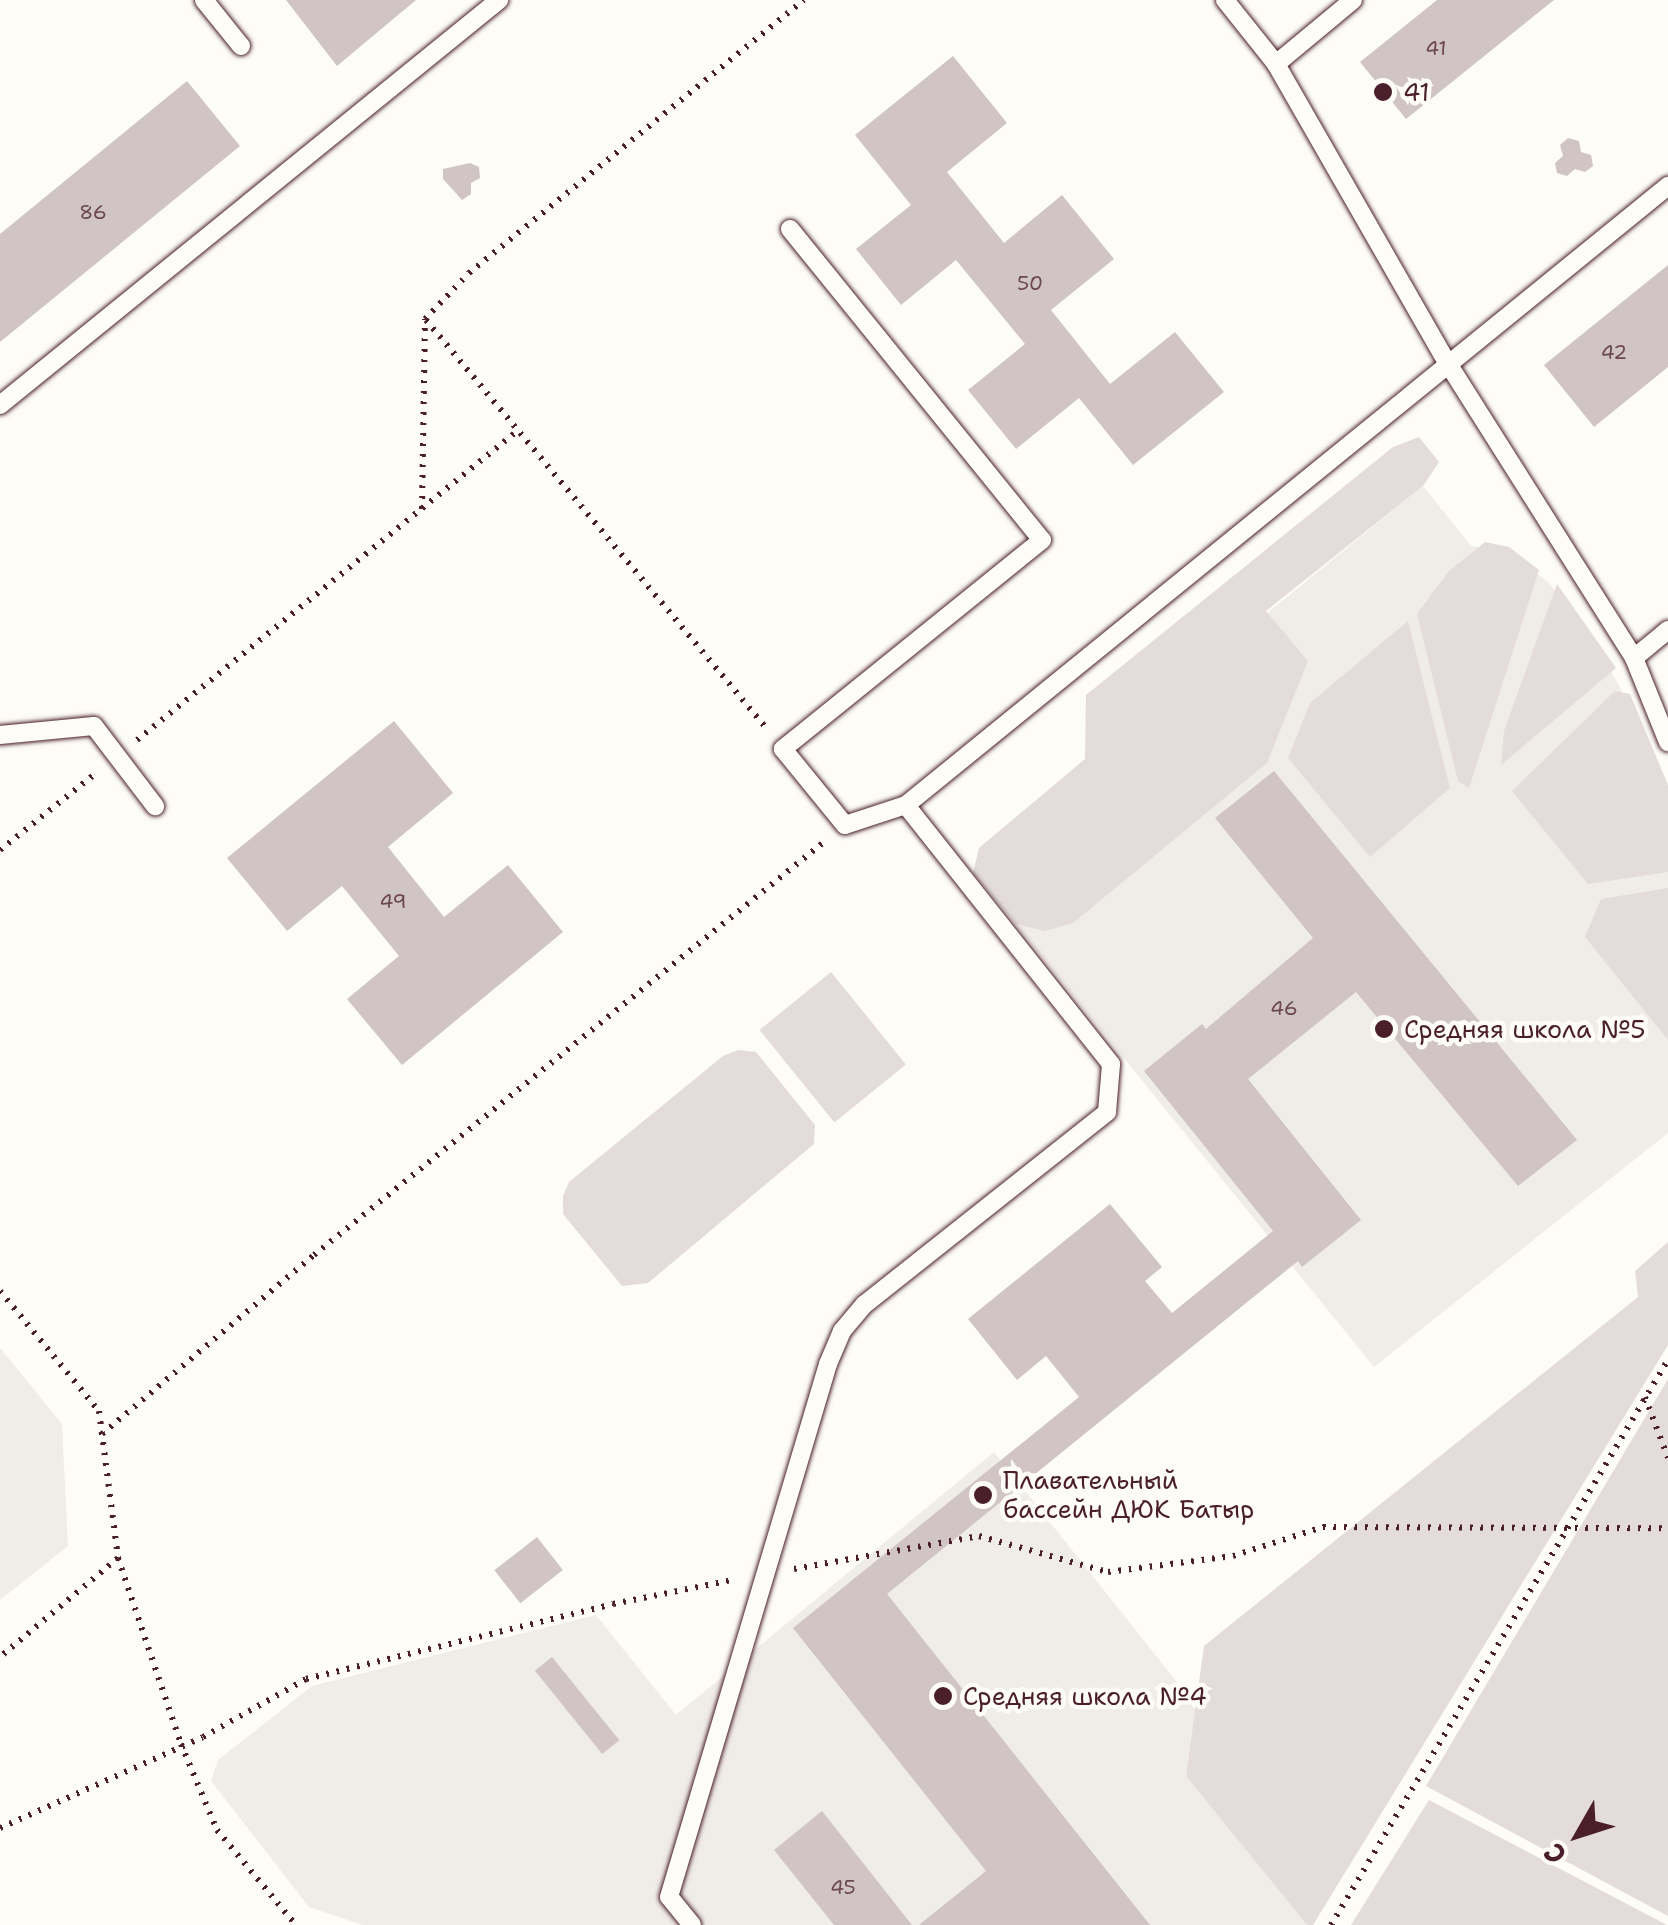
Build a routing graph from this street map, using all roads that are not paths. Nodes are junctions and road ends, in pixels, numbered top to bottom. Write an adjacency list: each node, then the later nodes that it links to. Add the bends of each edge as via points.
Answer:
1 (204, 0): 5 (lane)
2 (500, 0): 10 (lane)
3 (1224, 0): 6 (lane)
4 (1353, 0): 6 (lane)
5 (242, 46)
6 (1276, 64): 9 (lane)
7 (1668, 186): 9 (lane)
8 (790, 229): 15 (lane, via 1042,540 783,748 845,825)
9 (1447, 362): 12 (lane); 15 (lane)
10 (0, 405)
11 (1668, 630): 12 (lane)
12 (1634, 658): 14 (lane)
13 (0, 735): 16 (lane, via 94,726)
14 (1668, 742)
15 (906, 804): 17 (lane, via 1111,1064 1106,1112 865,1304 842,1331 669,1897)
16 (155, 806)
17 (692, 1925)

